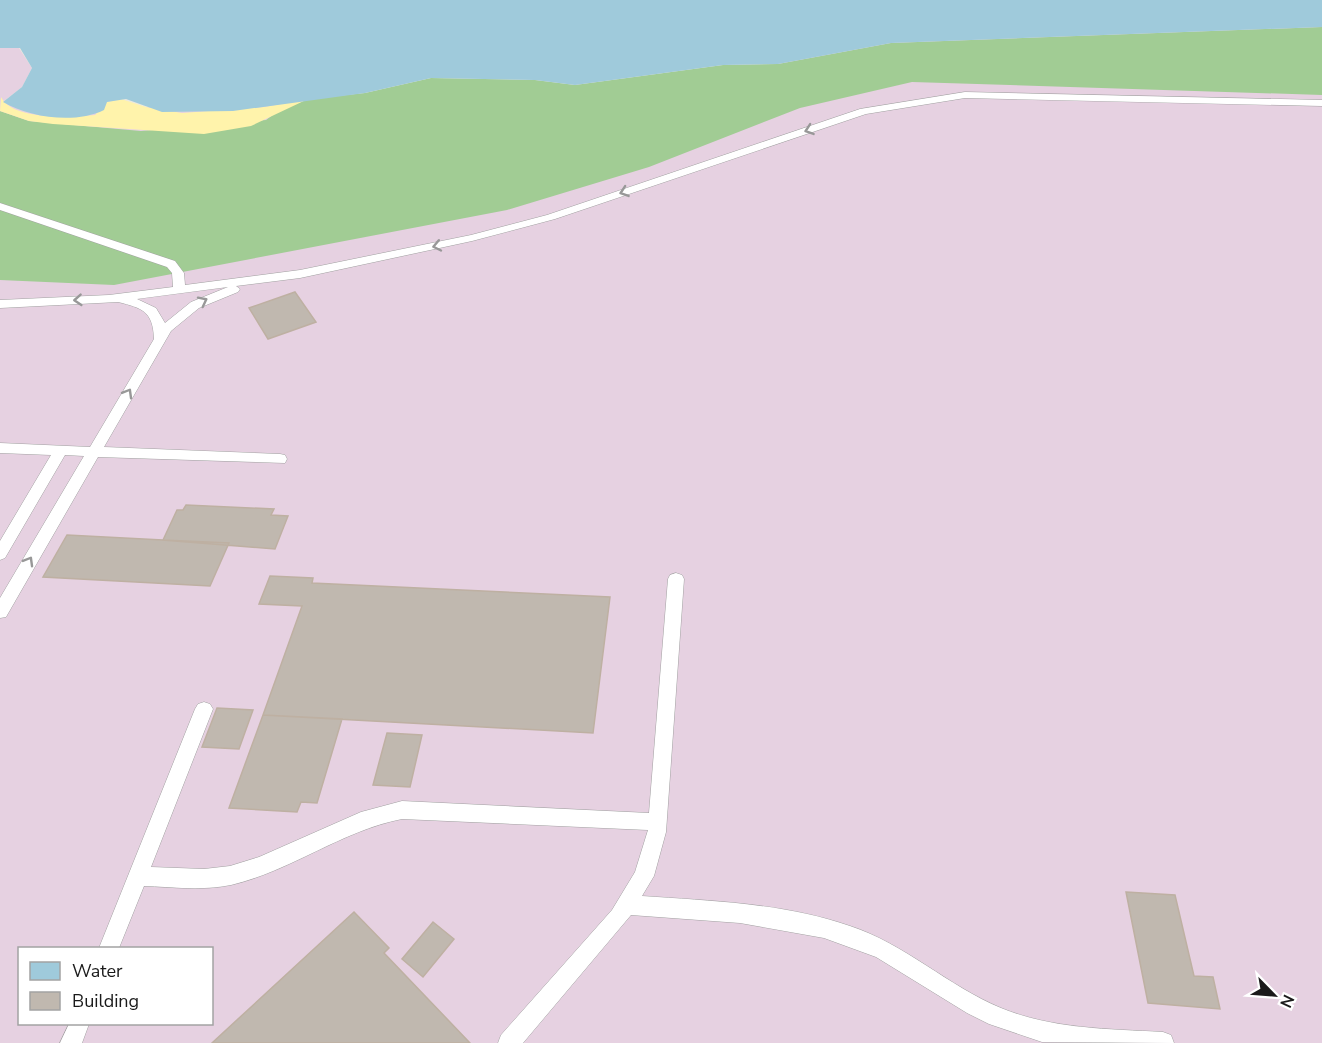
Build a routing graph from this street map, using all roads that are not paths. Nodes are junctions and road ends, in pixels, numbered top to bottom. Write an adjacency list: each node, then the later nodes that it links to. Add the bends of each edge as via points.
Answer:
1 (1322, 103): 2 (lane, via 965,94)
2 (864, 111): 3 (lane, via 948,103); 5 (lane, one-way to 5, via 526,225)
3 (1322, 112)
4 (0, 206): 6 (lane, via 171,264 178,273)
5 (300, 274): 6 (lane); 9 (lane, one-way to 5, via 184,312 208,298)
6 (179, 290): 7 (lane)
7 (109, 298): 8 (lane, one-way to 8); 9 (lane, via 147,307 160,324)
8 (0, 304)
9 (160, 339): 12 (lane, one-way to 9)
10 (0, 448): 11 (lane)
11 (61, 450): 12 (lane); 14 (lane)
12 (93, 451): 13 (lane); 16 (lane, one-way to 12)
13 (280, 459)
14 (0, 554)
15 (676, 579): 18 (lane)
16 (0, 612)
17 (204, 709): 19 (lane)
18 (658, 822): 19 (lane, via 402,810 366,819 232,875); 20 (lane, via 644,876)
19 (138, 876): 21 (lane)
20 (627, 905): 24 (lane); 25 (lane, via 758,915 818,925 888,952 1010,1023 1080,1040)
21 (108, 947)
22 (78, 1025): 23 (lane)
23 (71, 1043)
24 (509, 1043)
25 (1163, 1043)

